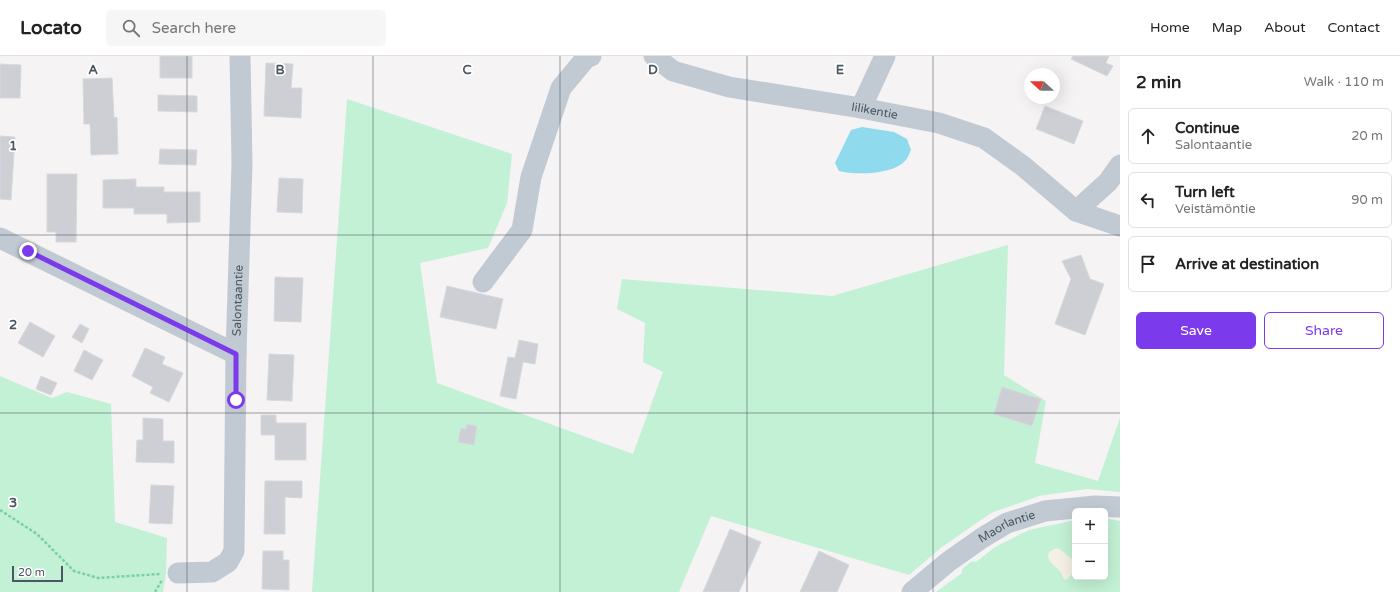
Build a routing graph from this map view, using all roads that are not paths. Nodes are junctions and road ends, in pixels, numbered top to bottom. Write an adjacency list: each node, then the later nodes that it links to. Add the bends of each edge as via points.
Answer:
1 (240, 56): 11 (street, Salontaantie, via 242,163)
2 (592, 56): 10 (street, via 586,58 561,88 531,177 522,230)
3 (654, 56): 5 (street, Iilikentie, via 673,71 729,87)
4 (885, 56): 5 (street)
5 (861, 108): 7 (street, Iilikentie, via 939,123 984,138 1023,166)
6 (1120, 165): 7 (street, via 1108,182)
7 (1076, 211): 8 (street)
8 (1120, 226)
9 (0, 238): 11 (street)
10 (483, 282)
11 (236, 354): 13 (street, Salontaantie, via 234,551 228,562 212,572)
12 (1120, 507): 14 (street, Maorlantie, via 1095,506 1045,511 1007,523 948,562)
13 (178, 573)
14 (912, 592)

